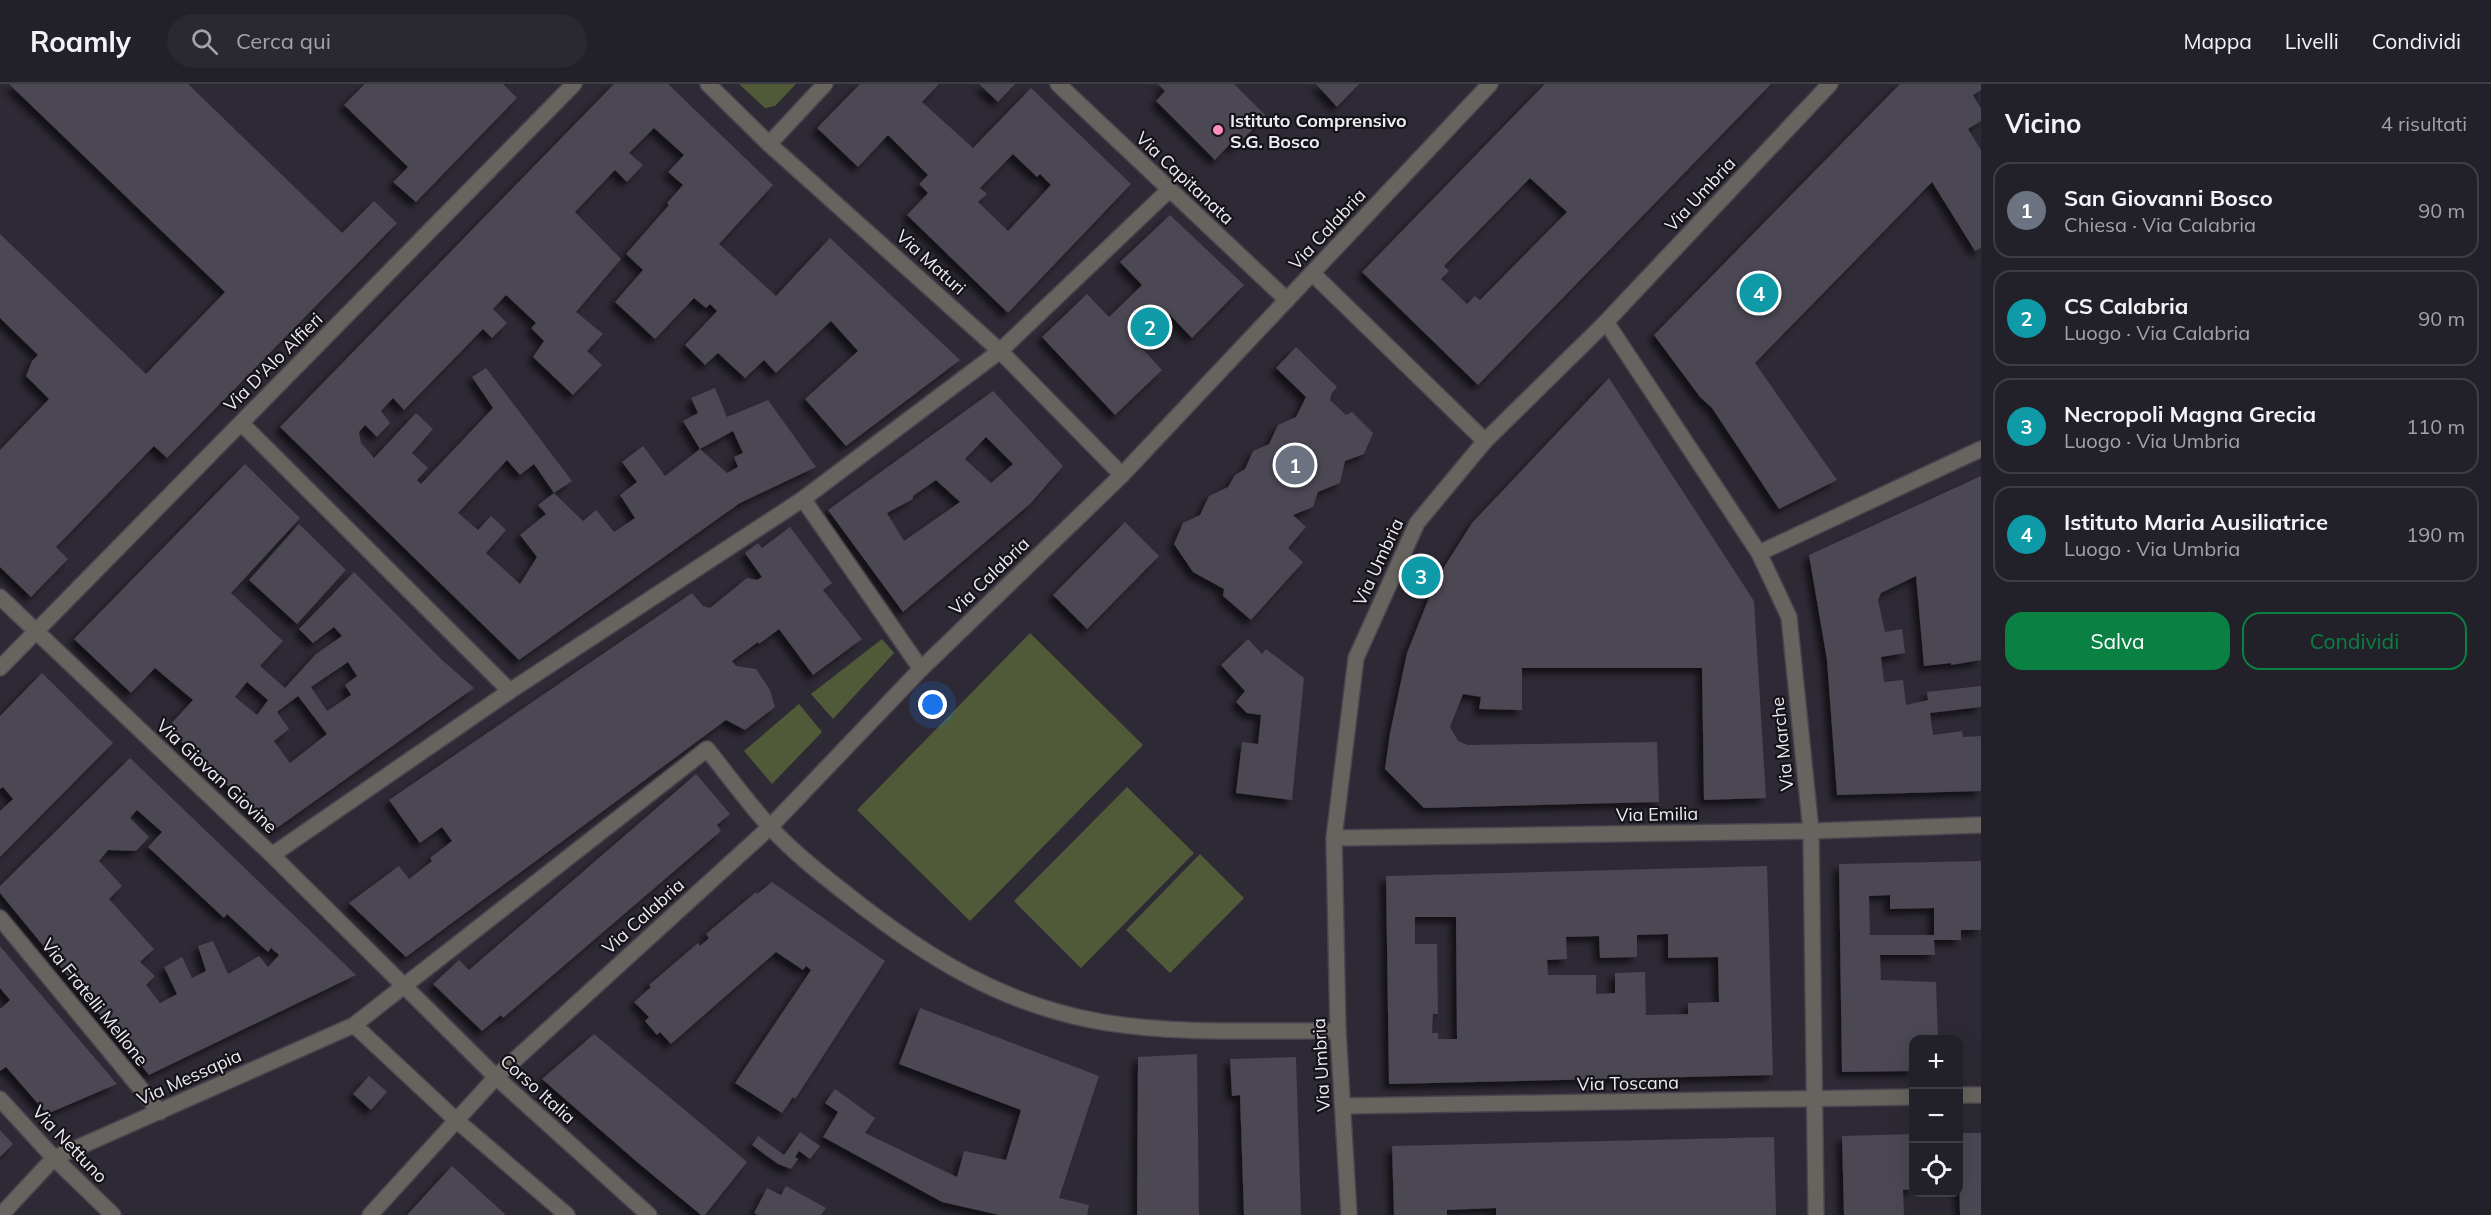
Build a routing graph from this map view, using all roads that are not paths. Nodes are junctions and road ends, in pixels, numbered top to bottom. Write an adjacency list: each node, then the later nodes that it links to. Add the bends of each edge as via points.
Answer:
1 (574, 84): 13 (street, Via D'Alo Alfieri)
2 (708, 84): 7 (street, Via Maturi)
3 (825, 84): 7 (street)
4 (1058, 84): 8 (street, Via Capitanata)
5 (1490, 84): 9 (street, Via Calabria)
6 (1830, 84): 11 (street, Via Umbria)
7 (769, 144): 12 (street, Via Maturi)
8 (1168, 190): 10 (street, Via Capitanata); 12 (street)
9 (1312, 273): 10 (street, Via Calabria); 14 (street)
10 (1287, 300): 16 (street, Via Calabria)
11 (1606, 322): 14 (street, Via Umbria); 18 (street, Via Marche)
12 (1000, 351): 16 (street, Via Maturi); 17 (street)
13 (241, 423): 20 (street, Via D'Alo Alfieri); 23 (street)
14 (1485, 441): 27 (street, Via Umbria, via 1417,523 1356,658)
15 (1981, 449): 18 (street)
16 (1122, 475): 22 (street, Via Calabria)
17 (803, 499): 22 (street); 23 (street)
18 (1759, 553): 26 (street, Via Marche, via 1789,617)
19 (0, 597): 20 (street, Via Giovan Giovine)
20 (36, 631): 21 (street, Via D'Alo Alfieri); 28 (street, Via Giovan Giovine)
21 (0, 668)
22 (921, 669): 25 (street, Via Calabria)
23 (510, 691): 28 (street)
24 (1981, 825): 26 (street, Via Emilia)
25 (770, 827): 30 (street, Via Messapia, via 707,749); 32 (street, via 809,865 899,936 961,974 1029,1004 1102,1022 1176,1029); 33 (street, Via Calabria)
26 (1811, 831): 27 (street, Via Emilia); 38 (street, Via Marche)
27 (1334, 838): 32 (street, Via Umbria)
28 (272, 855): 30 (street, Via Giovan Giovine)
29 (0, 918): 40 (street, Via Fratelli Mellone)
30 (404, 988): 31 (street, Via Messapia); 33 (street, Corso Italia)
31 (354, 1025): 40 (street, Via Messapia); 41 (street)
32 (1338, 1031): 39 (street, Via Umbria)
33 (496, 1077): 41 (street, Via Calabria); 47 (street, Corso Italia)
34 (1963, 1095): 35 (street)
35 (1981, 1095)
36 (1909, 1097): 38 (street, Via Toscana)
37 (0, 1099): 42 (street, Via Nettuno)
38 (1815, 1100): 39 (street, Via Toscana); 49 (street, Via Marche)
39 (1343, 1106): 48 (street, Via Umbria)
40 (160, 1112): 42 (street, Via Messapia)
41 (456, 1120): 45 (street, Via Calabria); 46 (street)
42 (54, 1158): 43 (street, Via Messapia); 44 (street, Via Nettuno)
43 (1, 1215)
44 (113, 1215)
45 (369, 1215)
46 (567, 1215)
47 (649, 1215)
48 (1349, 1215)
49 (1816, 1215)

